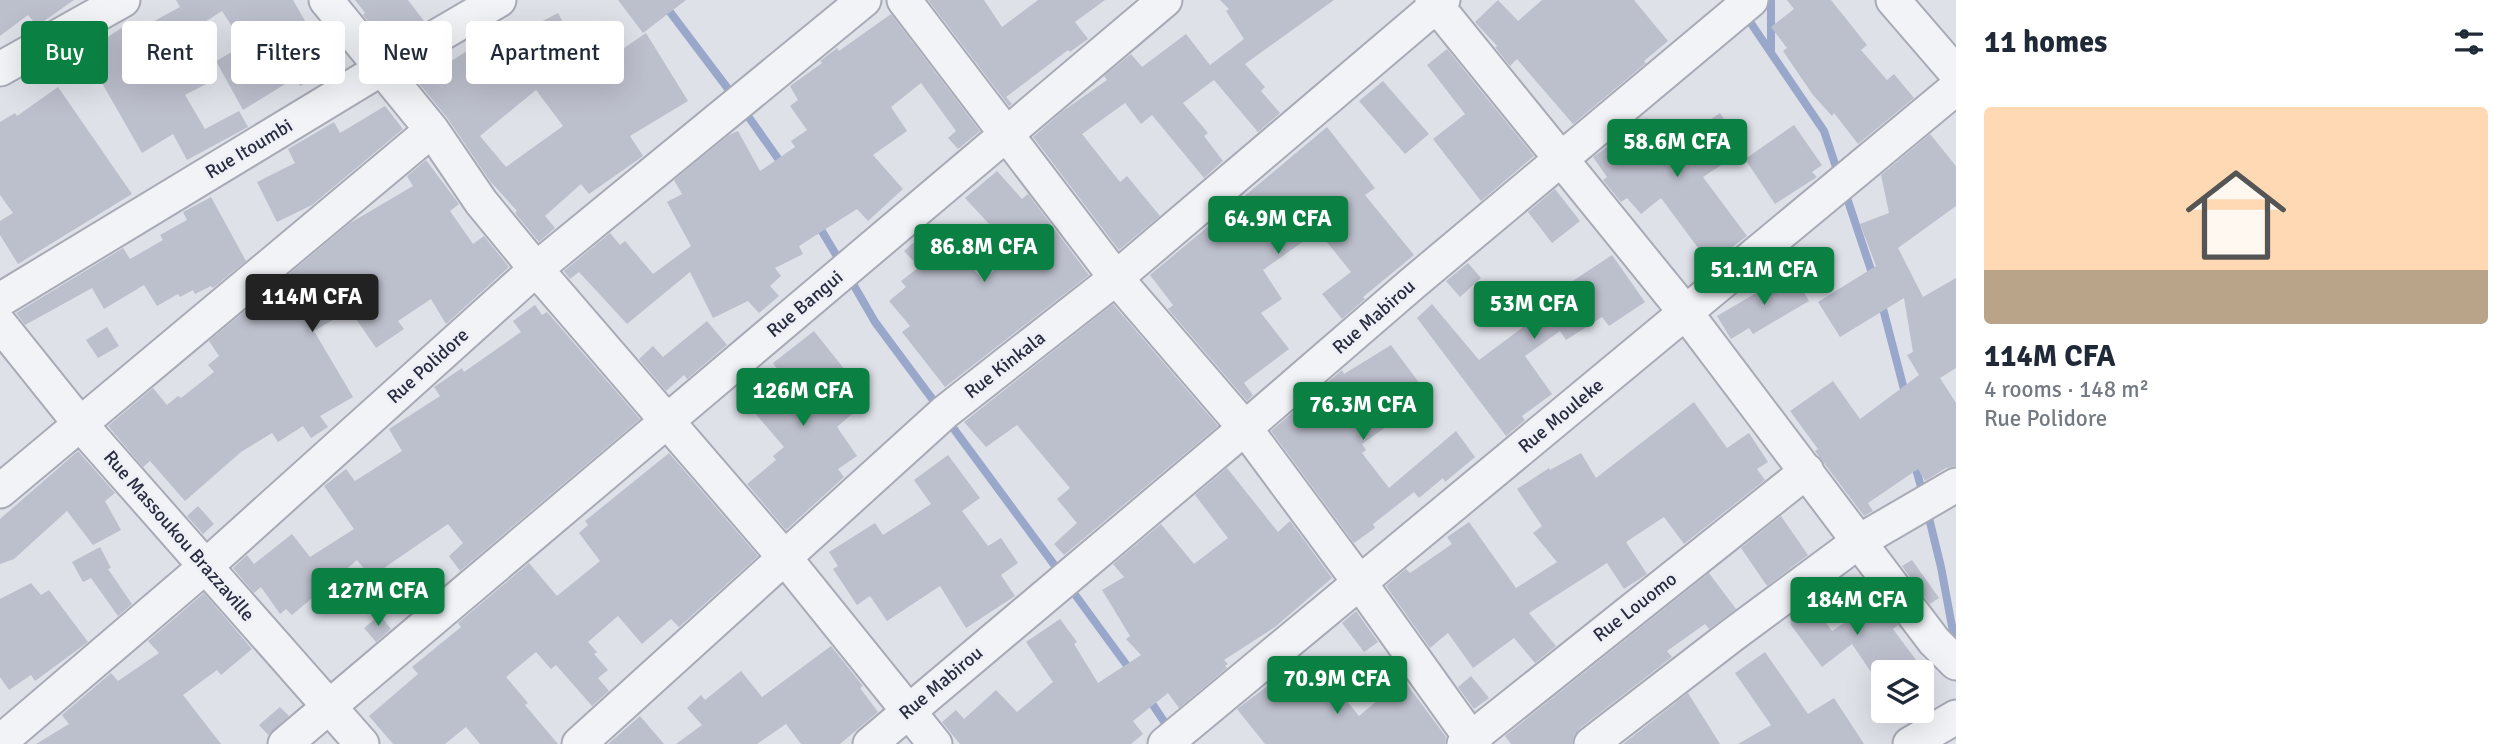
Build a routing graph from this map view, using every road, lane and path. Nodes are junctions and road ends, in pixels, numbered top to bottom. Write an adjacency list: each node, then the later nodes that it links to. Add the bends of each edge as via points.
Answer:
1 (123, 0): 12 (street)
2 (326, 0): 11 (street)
3 (499, 0): 10 (street, Rue Itoumbi)
4 (864, 0): 19 (street, Rue Polidore)
5 (904, 0): 17 (street)
6 (1165, 0): 17 (street, Rue Bangui)
7 (1751, 0): 18 (street, Rue Mabirou)
8 (1893, 0): 13 (street)
9 (1438, 2): 18 (street); 20 (street, Rue Kinkala)
10 (452, 27)
11 (359, 41)
12 (0, 69)
13 (1956, 76): 22 (street, Rue Mouleke)
14 (359, 82): 21 (street, Rue Itoumbi)
15 (394, 84): 16 (street)
16 (432, 130): 19 (street, via 481,202); 25 (street)
17 (1005, 134): 20 (street); 24 (street, Rue Bangui)
18 (1561, 159): 22 (street); 26 (street, Rue Mabirou)
19 (536, 269): 24 (street); 32 (street, Rue Polidore)
20 (1116, 278): 26 (street); 31 (street, Rue Kinkala, via 945,412)
21 (0, 300)
22 (1686, 313): 27 (street); 33 (street, Rue Mouleke)
23 (0, 324): 25 (street, Rue Massoukou Brazzaville)
24 (668, 420): 31 (street); 35 (street, Rue Bangui)
25 (81, 425): 29 (street); 32 (street, Rue Massoukou Brazzaville)
26 (1245, 428): 33 (street); 36 (street, Rue Mabirou)
27 (1807, 471): 30 (street); 39 (street, Rue Louomo)
28 (1956, 485): 30 (street)
29 (0, 491)
30 (1858, 542): 34 (street); 46 (street)
31 (785, 558): 36 (street); 42 (street, Rue Kinkala)
32 (206, 566): 35 (street, Rue Massoukou Brazzaville); 38 (street, Rue Polidore)
33 (1360, 583): 39 (street); 45 (street, Rue Mouleke)
34 (1956, 663)
35 (328, 706): 40 (street, Rue Bangui); 41 (street, Rue Massoukou Brazzaville)
36 (907, 712): 43 (street, Rue Mabirou); 44 (street)
37 (1956, 717): 47 (street)
38 (0, 742)
39 (1470, 742)
40 (285, 744)
41 (362, 744)
42 (579, 744)
43 (870, 744)
44 (935, 744)
45 (1166, 744)
46 (1591, 744)
47 (1910, 744)

